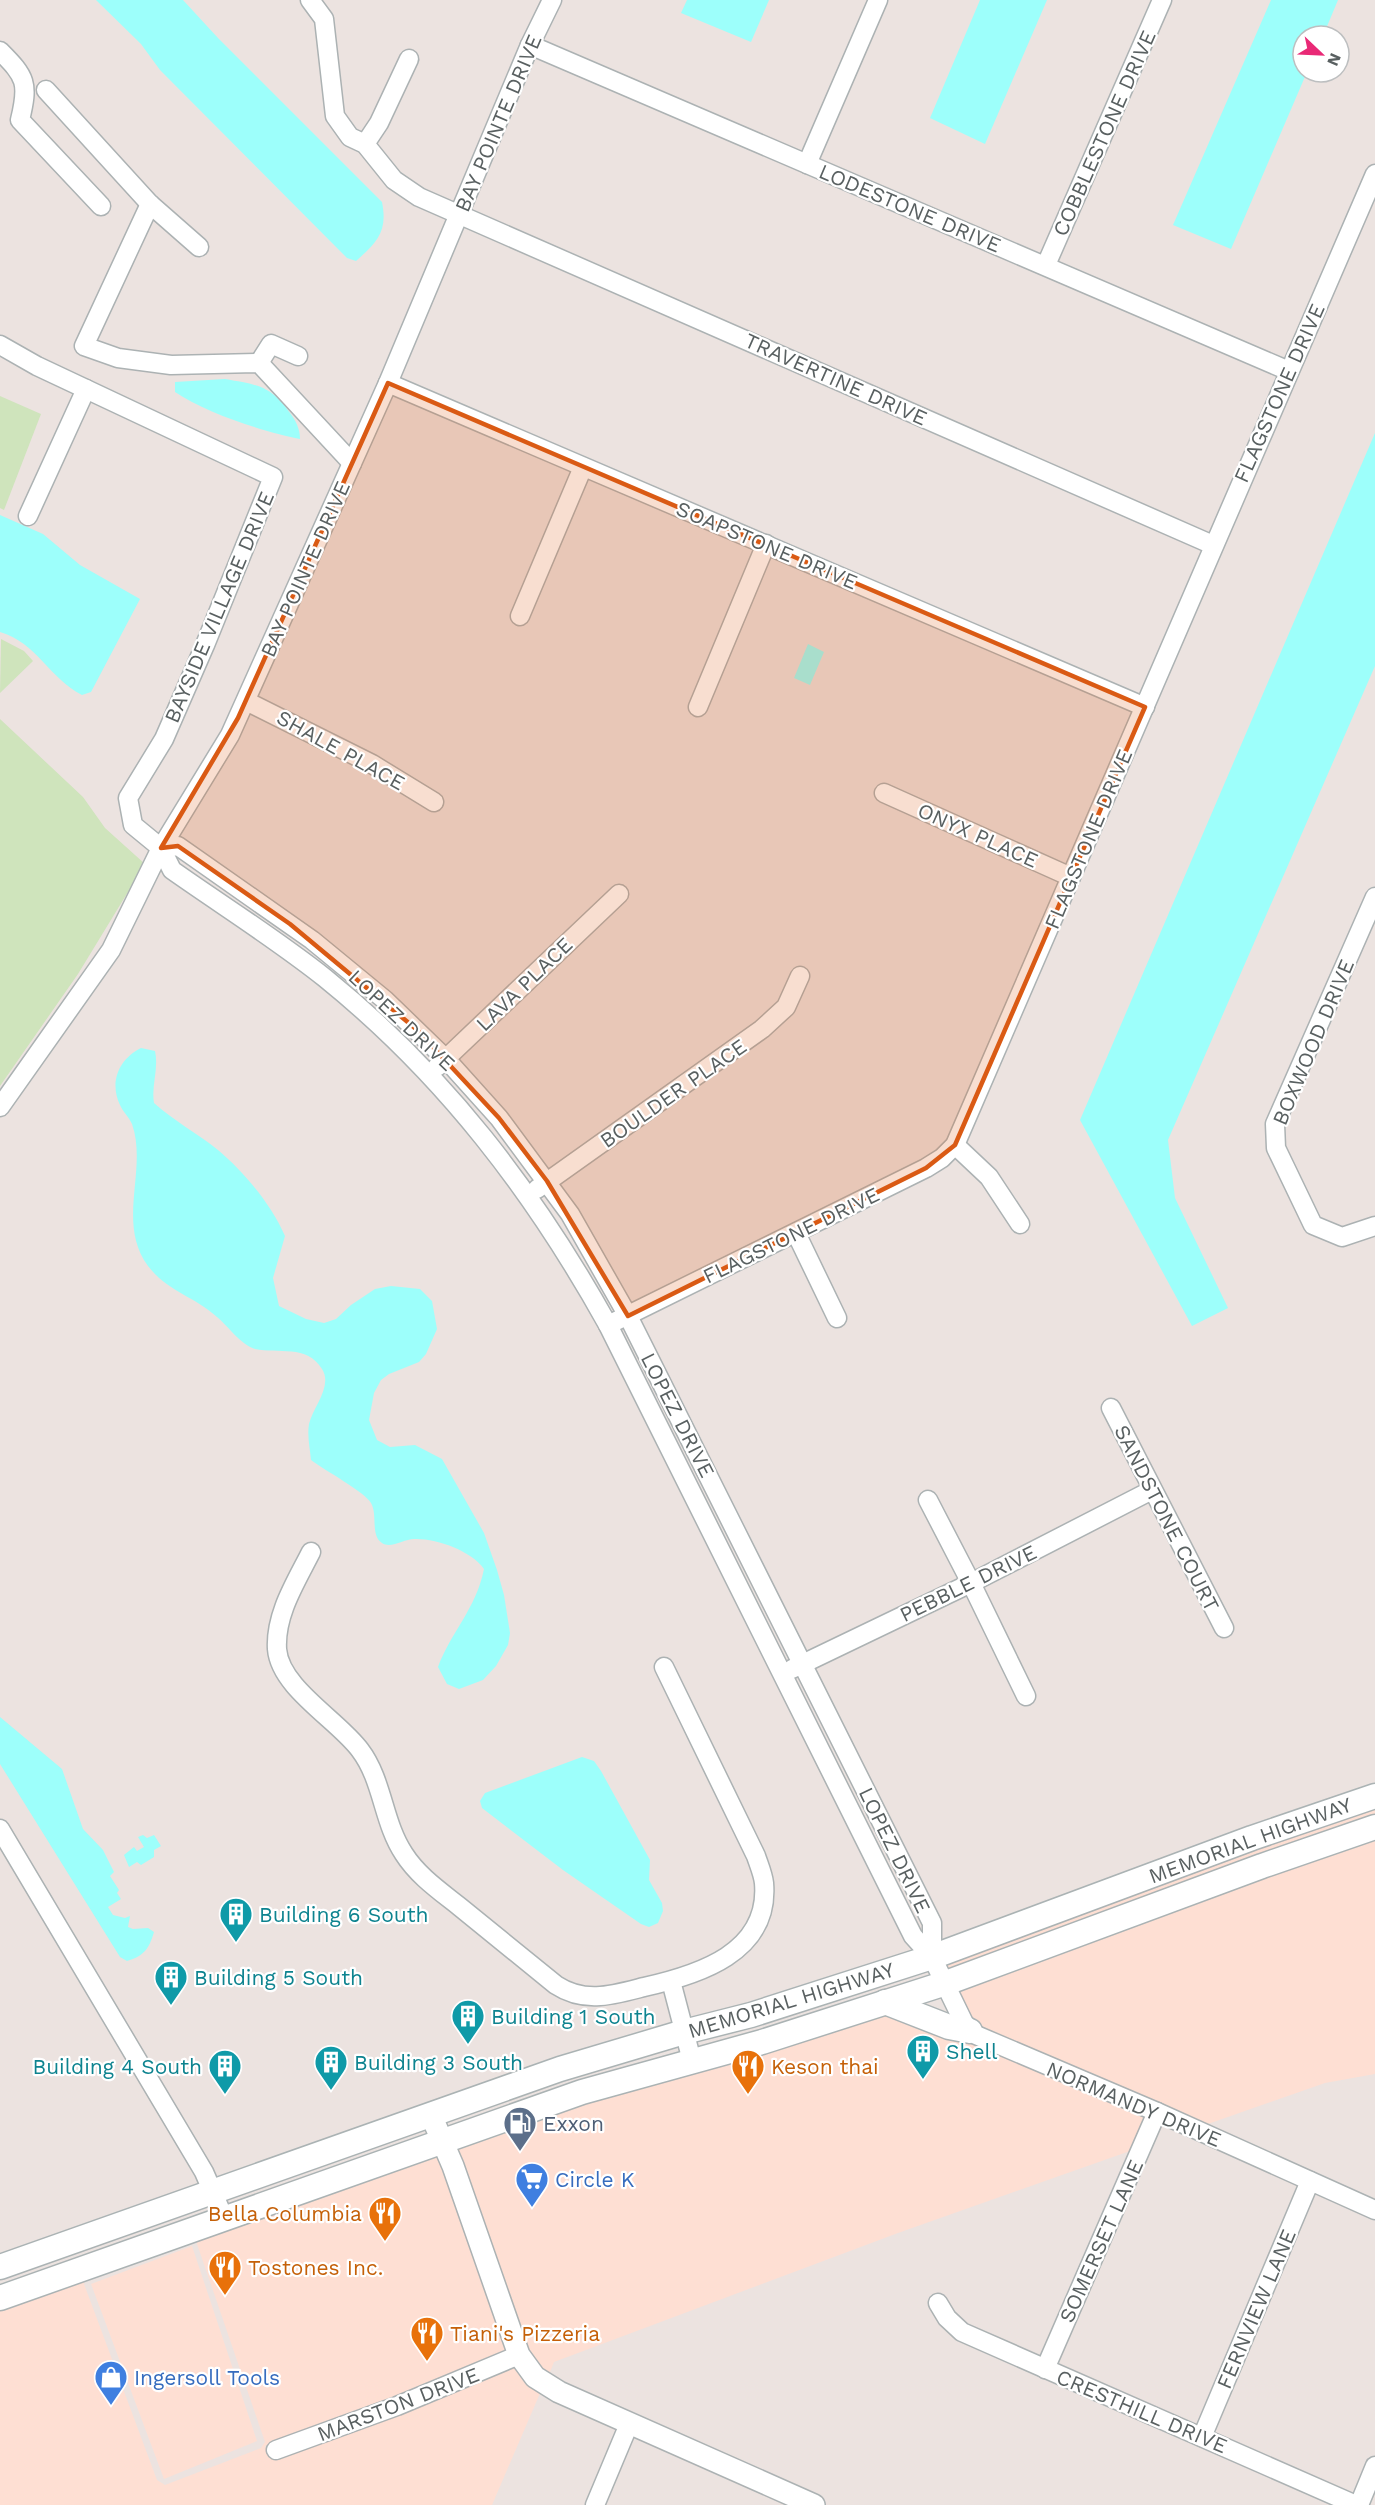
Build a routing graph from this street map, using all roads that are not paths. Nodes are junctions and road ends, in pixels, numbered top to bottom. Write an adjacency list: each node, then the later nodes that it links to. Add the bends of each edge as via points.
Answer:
1 (310, 0): 9 (street, TRAVERTINE DRIVE, via 324,19 335,116 350,137)
2 (552, 0): 5 (street, BAY POINTE DRIVE)
3 (878, 0): 10 (street)
4 (1162, 0): 16 (street, COBBLESTONE DRIVE)
5 (530, 45): 10 (street, LODESTONE DRIVE); 14 (street, BAY POINTE DRIVE)
6 (0, 51): 13 (street, via 22,74 25,89 20,120)
7 (409, 59): 9 (street)
8 (46, 90): 12 (street)
9 (365, 144): 14 (street, TRAVERTINE DRIVE, via 394,180 419,197)
10 (807, 164): 16 (street, LODESTONE DRIVE)
11 (1375, 174): 20 (street, FLAGSTONE DRIVE)
12 (150, 204): 15 (street); 19 (street, via 84,346 118,358 171,365)
13 (101, 206)
14 (459, 214): 21 (street, BAY POINTE DRIVE); 27 (street, TRAVERTINE DRIVE)
15 (199, 247)
16 (1046, 265): 20 (street, LODESTONE DRIVE)
17 (0, 345): 22 (street, BAYSIDE VILLAGE DRIVE)
18 (298, 356): 19 (street, via 271,344)
19 (259, 363): 23 (street)
20 (1289, 370): 27 (street, FLAGSTONE DRIVE)
21 (388, 382): 23 (street, BAY POINTE DRIVE); 24 (street, SOAPSTONE DRIVE)
22 (86, 389): 25 (street); 34 (street, BAYSIDE VILLAGE DRIVE, via 273,477 164,739 128,798 133,825)
23 (352, 463): 29 (street, BAY POINTE DRIVE)
24 (583, 467): 26 (street, SOAPSTONE DRIVE); 28 (street)
25 (28, 516)
26 (766, 544): 30 (street); 31 (street, SOAPSTONE DRIVE)
27 (1213, 545): 31 (street, FLAGSTONE DRIVE)
28 (520, 616)
29 (246, 701): 33 (street, SHALE PLACE, via 372,764); 34 (street, BAY POINTE DRIVE, via 212,767)
30 (698, 707)
31 (1145, 707): 35 (street, FLAGSTONE DRIVE)
32 (884, 793): 35 (street, ONYX PLACE)
33 (434, 802)
34 (161, 848): 39 (street, LOPEZ DRIVE, via 178,846 312,940 385,1000); 40 (street, LOPEZ DRIVE, via 172,870 324,978); 41 (street, BAY POINTE DRIVE, via 111,950)
35 (1071, 877): 42 (street, FLAGSTONE DRIVE)
36 (619, 894): 39 (street, LAVA PLACE)
37 (1375, 897): 46 (street, BOXWOOD DRIVE, via 1275,1124 1276,1148 1313,1225 1342,1237)
38 (800, 976): 43 (street, BOULDER PLACE, via 786,1007 769,1024)
39 (446, 1059): 40 (street, LAVA PLACE); 43 (street, LOPEZ DRIVE, via 499,1118)
40 (429, 1074): 44 (street, LOPEZ DRIVE)
41 (0, 1107)
42 (955, 1144): 45 (street, via 989,1177); 47 (street, FLAGSTONE DRIVE, via 934,1164)
43 (547, 1181): 44 (street, BOULDER PLACE); 48 (street, LOPEZ DRIVE, via 594,1252)
44 (528, 1195): 50 (street, LOPEZ DRIVE, via 563,1246)
45 (1020, 1224)
46 (1375, 1226)
47 (796, 1233): 48 (street, FLAGSTONE DRIVE); 49 (street)
48 (628, 1316): 50 (street, FLAGSTONE DRIVE); 57 (street, LOPEZ DRIVE)
49 (837, 1318)
50 (608, 1325): 59 (street, LOPEZ DRIVE)
51 (1111, 1408): 52 (street, SANDSTONE COURT)
52 (1152, 1490): 55 (street, PEBBLE DRIVE); 56 (street, SANDSTONE COURT)
53 (927, 1500): 55 (street)
54 (311, 1552): 65 (street, via 282,1610 279,1658 298,1689 362,1751 396,1841 410,1863 567,1991 601,1997)
55 (971, 1583): 57 (street, PEBBLE DRIVE); 60 (street)
56 (1224, 1628)
57 (802, 1664): 59 (street, PEBBLE DRIVE); 64 (street, LOPEZ DRIVE, via 932,1923)
58 (664, 1667): 65 (street, via 756,1856 764,1882 758,1919 734,1953 713,1967)
59 (782, 1674): 64 (street, LOPEZ DRIVE, via 913,1936)
60 (1026, 1696)
61 (1375, 1796): 64 (main road, MEMORIAL HIGHWAY)
62 (1375, 1827): 66 (main road, MEMORIAL HIGHWAY)
63 (0, 1829): 75 (street)
64 (932, 1957): 66 (street); 69 (main road, MEMORIAL HIGHWAY, via 751,2015)
65 (671, 1981): 69 (street)
66 (946, 1983): 67 (main road, MEMORIAL HIGHWAY); 68 (street)
67 (885, 2002): 68 (main road); 70 (main road, MEMORIAL HIGHWAY)
68 (970, 2031): 71 (street, NORMANDY DRIVE)
69 (684, 2032): 70 (street); 72 (main road, MEMORIAL HIGHWAY, via 560,2069)
70 (692, 2061): 73 (main road, MEMORIAL HIGHWAY, via 582,2092)
71 (1157, 2112): 74 (street, NORMANDY DRIVE); 83 (street, SOMERSET LANE)
72 (430, 2115): 73 (street); 75 (main road, MEMORIAL HIGHWAY)
73 (442, 2141): 77 (main road, MEMORIAL HIGHWAY); 82 (street)
74 (1310, 2181): 76 (street, NORMANDY DRIVE); 85 (street, FERNVIEW LANE)
75 (214, 2191): 77 (street); 78 (main road, MEMORIAL HIGHWAY)
76 (1375, 2210)
77 (224, 2218): 79 (main road, MEMORIAL HIGHWAY)
78 (9, 2264): 79 (main road)
79 (29, 2288): 80 (main road, MEMORIAL HIGHWAY)
80 (0, 2298)
81 (938, 2303): 83 (street, CRESTHILL DRIVE, via 962,2332)
82 (519, 2355): 84 (street, via 547,2386); 86 (street, MARSTON DRIVE, via 397,2406)
83 (1045, 2369): 85 (street, CRESTHILL DRIVE)
84 (630, 2424): 88 (street); 89 (street)
85 (1202, 2437): 90 (street, CRESTHILL DRIVE)
86 (276, 2450)
87 (1375, 2466): 90 (street)
88 (595, 2505)
89 (814, 2505)
90 (1357, 2505)

